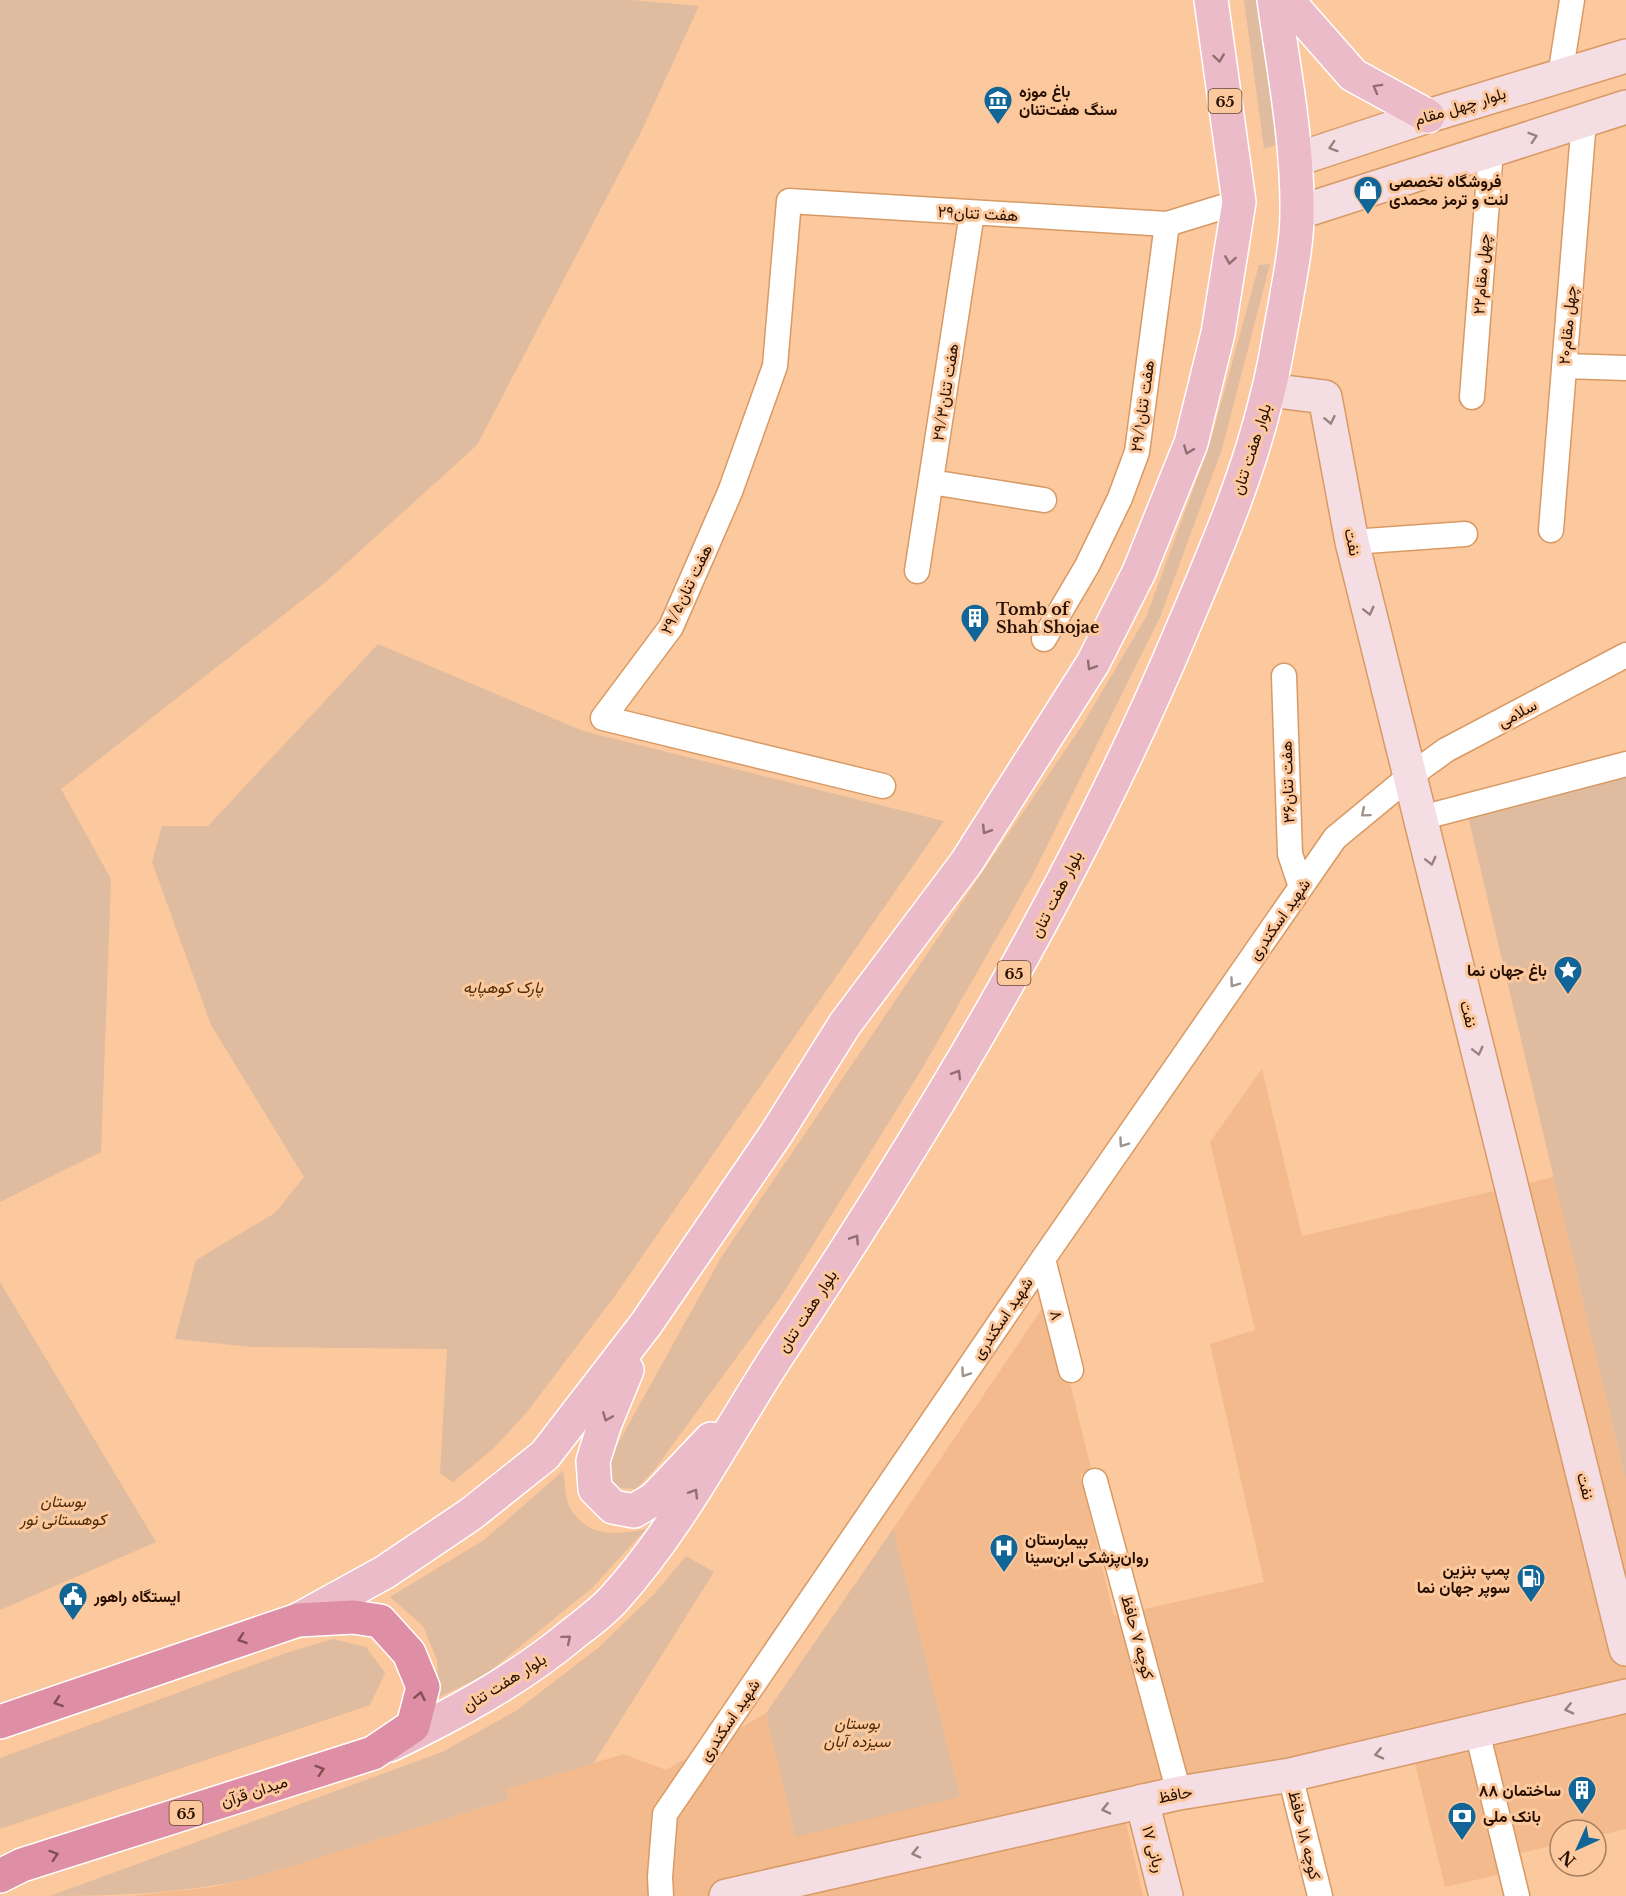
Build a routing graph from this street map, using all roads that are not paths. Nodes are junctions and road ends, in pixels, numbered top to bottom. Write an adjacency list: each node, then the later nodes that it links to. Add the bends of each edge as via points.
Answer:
1 (1211, 0): 13 (main road, 65, one-way to 13)
2 (1274, 0): 11 (main road, بلوار هفت تنان / 65)
3 (1287, 0): 8 (main road, one-way to 3, via 1353,75)
4 (1572, 0): 6 (street)
5 (1616, 59): 6 (main road, بلوار چهل مقام); 7 (main road)
6 (1560, 76): 8 (main road, بلوار چهل مقام)
7 (1623, 107): 9 (main road)
8 (1428, 116): 11 (main road, بلوار چهل مقام, one-way to 11)
9 (1584, 120): 10 (main road, one-way to 9); 17 (street, چهل مقام۲۰)
10 (1491, 150): 15 (main road); 20 (street, چهل مقام۲۲)
11 (1295, 160): 15 (main road, بلوار هفت تنان / 65)
12 (789, 201): 14 (street, هفت تنان۲۹); 32 (street, ۲۹/۵هفت تنان, via 774,366 730,492 671,627 603,718)
13 (1239, 202): 16 (street); 36 (main road, 65, one-way to 36, via 1218,333 1191,443 1139,572 1094,663 966,863 844,1024 776,1134)
14 (972, 213): 16 (street, هفت تنان۲۹); 21 (street, ۲۹/۳هفت تنان)
15 (1297, 213): 19 (main road, بلوار هفت تنان / 65, via 1296,243)
16 (1167, 224): 27 (street, ۲۹/۱هفت تنان, via 1137,452 1087,566)
17 (1564, 366): 18 (street); 23 (street, چهل مقام۲۰)
18 (1626, 368)
19 (1269, 390): 25 (main road, نفت, one-way to 25, via 1325,397); 38 (main road, بلوار هفت تنان / 65, one-way to 19, via 880,1200 969,1054 1043,920 1140,729 1221,537 1258,435)
20 (1472, 397)
21 (931, 482): 22 (street); 26 (street, ۲۹/۳هفت تنان)
22 (1044, 500)
23 (1551, 530)
24 (1465, 534): 25 (street)
25 (1353, 542): 31 (main road, نفت, one-way to 31)
26 (917, 571)
27 (1044, 639)
28 (1626, 655): 31 (street, سلامی, via 1446,750)
29 (1284, 676): 34 (street, هفت تنان۳۶, via 1290,854)
30 (1626, 764): 33 (street)
31 (1410, 776): 33 (main road, نفت); 34 (street, شهید اسکندری, one-way to 34, via 1335,838)
32 (883, 786)
33 (1421, 818): 41 (main road, نفت, one-way to 41)
34 (1301, 887): 35 (street, شهید اسکندری, one-way to 35)
35 (1042, 1259): 37 (street, ۸); 51 (street, شهید اسکندری, one-way to 51, via 665,1814)
36 (646, 1324): 38 (main road, one-way to 38, via 593,1461 595,1489 613,1507 634,1511 654,1499); 40 (main road, 65, via 545,1455 471,1514 385,1572)
37 (1071, 1370)
38 (752, 1394): 45 (main road, بلوار هفت تنان / 65, one-way to 38, via 466,1708 538,1664 611,1603 691,1498)
39 (1095, 1481): 47 (street, کوچه ۷ حافظ)
40 (298, 1620): 43 (highway, 65, one-way to 43); 45 (highway, 65, one-way to 40, via 413,1726 423,1687 409,1653 380,1621 353,1617)
41 (1626, 1649)
42 (1626, 1696): 44 (main road, حافظ, one-way to 44)
43 (0, 1722)
44 (1477, 1731): 46 (main road, حافظ, one-way to 46); 55 (street)
45 (373, 1753): 49 (highway, میدان قرآن / 65, one-way to 45)
46 (1290, 1775): 47 (main road, حافظ); 54 (street, کوچه ۱۸ حافظ)
47 (1179, 1793): 48 (main road, حافظ)
48 (1142, 1801): 52 (main road, حافظ, one-way to 52); 53 (main road, ربانی ۱۷)
49 (11, 1870): 50 (main road)
50 (0, 1891)
51 (661, 1896)
52 (726, 1896)
53 (1166, 1896)
54 (1320, 1896)
55 (1517, 1896)

